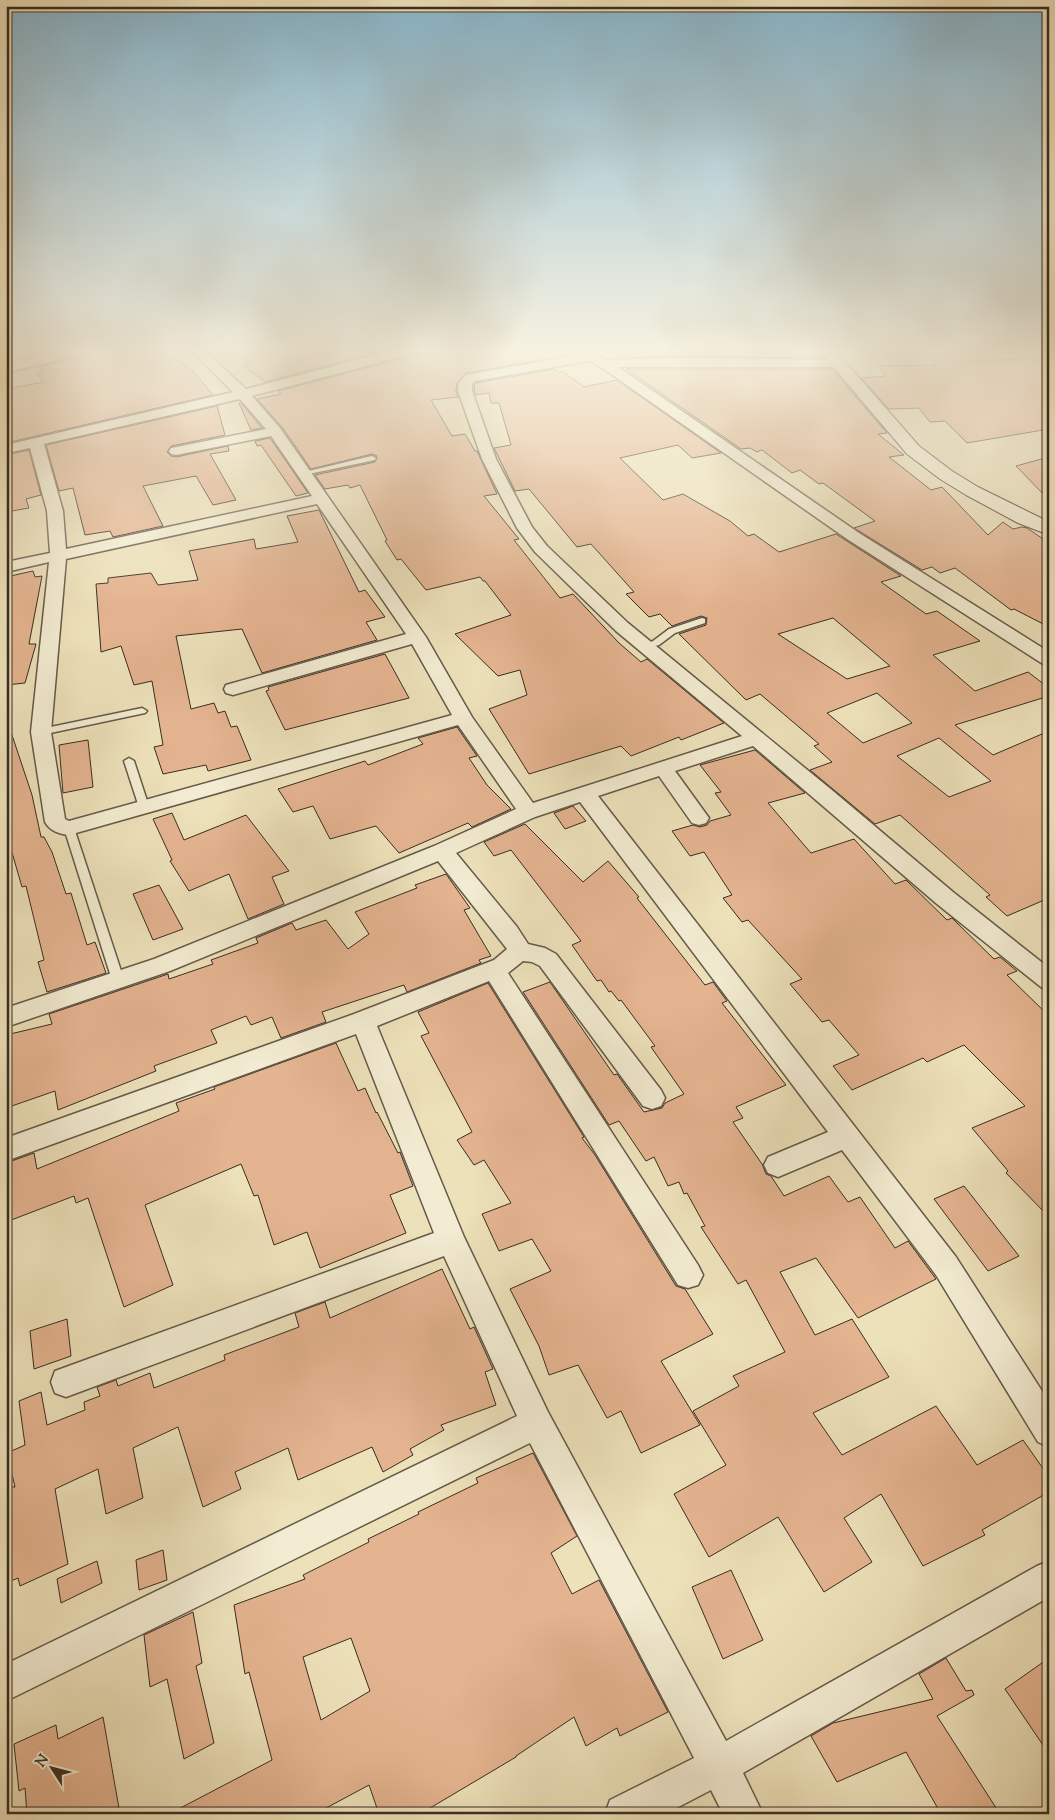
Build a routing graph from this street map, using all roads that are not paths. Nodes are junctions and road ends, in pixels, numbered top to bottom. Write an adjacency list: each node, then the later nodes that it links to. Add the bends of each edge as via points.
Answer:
1 (71, 434): 8 (street)
2 (260, 434): 10 (street)
3 (277, 434): 12 (street)
4 (480, 434): 20 (street, via 489,459 525,528 570,578)
5 (706, 434): 21 (street, via 853,536)
6 (899, 434): 15 (main road, via 946,475)
7 (913, 434): 14 (main road, via 942,458 998,494)
8 (36, 442): 9 (street); 16 (street, via 55,511)
9 (6, 449)
10 (176, 450)
11 (372, 458): 12 (lane)
12 (304, 473): 13 (street)
13 (322, 498): 16 (street); 19 (street)
14 (1049, 516)
15 (1049, 529)
16 (58, 554): 17 (street); 25 (street)
17 (6, 567)
18 (702, 621): 20 (lane, via 672,631 656,643)
19 (417, 637): 22 (street); 24 (street)
20 (645, 646): 26 (street)
21 (1049, 660)
22 (233, 689)
23 (142, 711): 25 (lane)
24 (463, 718): 30 (street); 31 (street)
25 (41, 732): 33 (street, via 55,822)
26 (756, 738): 28 (street); 38 (street, via 945,898)
27 (129, 761): 30 (lane)
28 (663, 768): 29 (street); 32 (street)
29 (584, 793): 31 (street); 42 (street)
30 (144, 807): 33 (street)
31 (528, 812): 34 (street)
32 (699, 818)
33 (69, 828): 37 (lane)
34 (442, 851): 35 (street); 37 (street)
35 (521, 952): 36 (street); 41 (street, via 537,954 548,960)
36 (494, 970): 40 (street); 46 (street)
37 (118, 980): 39 (street)
38 (1049, 981)
39 (6, 1018)
40 (363, 1021): 43 (street); 45 (street)
41 (652, 1098)
42 (846, 1136): 44 (street); 49 (street, via 946,1266)
43 (6, 1150)
44 (778, 1165)
45 (451, 1240): 47 (street); 48 (street)
46 (688, 1275)
47 (66, 1382)
48 (537, 1423): 51 (street); 52 (street)
49 (1049, 1431)
50 (1049, 1578): 52 (street)
51 (6, 1683)
52 (719, 1766): 53 (street); 54 (street)
53 (624, 1814)
54 (744, 1814)

